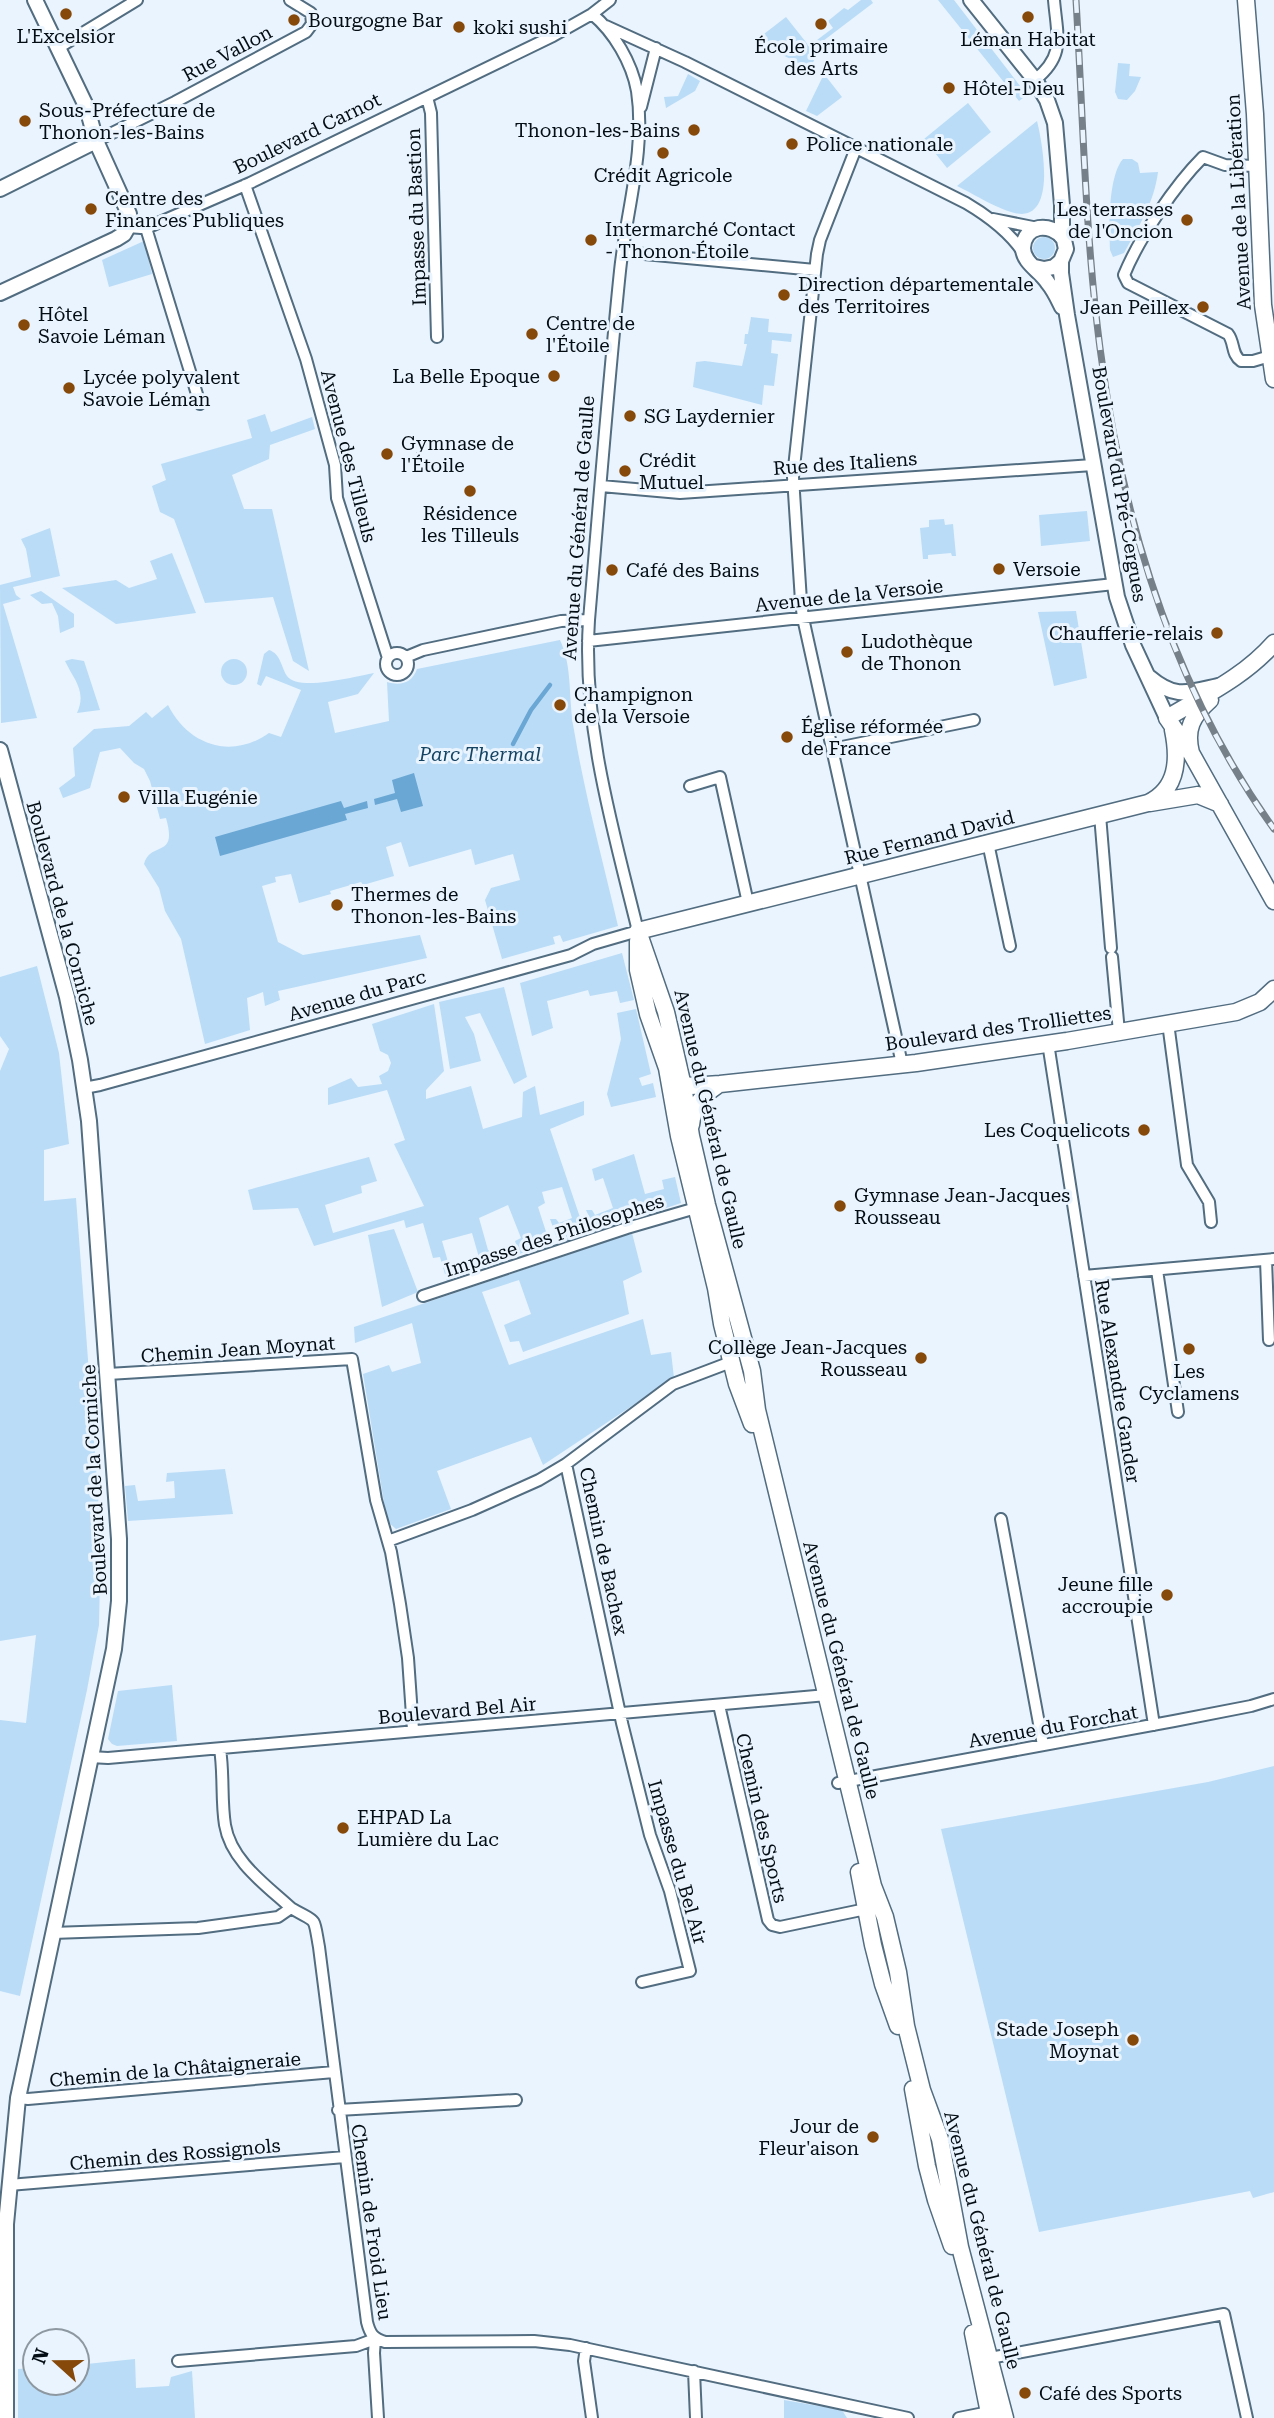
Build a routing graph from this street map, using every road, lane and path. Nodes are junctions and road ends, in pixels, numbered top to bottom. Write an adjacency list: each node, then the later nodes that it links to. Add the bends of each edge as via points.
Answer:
1 (35, 0): 10 (street)
2 (137, 0): 10 (street)
3 (290, 0): 15 (street, Rue Vallon, via 312,17 306,32)
4 (610, 0): 8 (street, Boulevard Carnot)
5 (971, 0): 12 (street)
6 (1054, 0): 12 (street, via 1056,52 1049,68)
7 (1245, 0): 17 (main road, Avenue de la Libération)
8 (592, 14): 9 (street); 13 (street, Boulevard Carnot)
9 (604, 25): 11 (street); 14 (street, via 633,75)
10 (58, 48): 15 (street, via 91,117)
11 (656, 48): 14 (street); 16 (street)
12 (1035, 80): 19 (street, via 1055,124)
13 (427, 97): 18 (street, Boulevard Carnot); 33 (street, Impasse du Bastion)
14 (638, 121): 26 (street, Avenue du Général de Gaulle)
15 (96, 141): 20 (street, Rue Vallon); 22 (street, via 127,209)
16 (856, 148): 21 (street); 30 (street, via 820,240)
17 (1257, 166): 34 (main road, Avenue de la Libération, via 1263,305); 34 (street, via 1225,165 1203,157 1145,235 1124,278 1228,334 1234,354 1241,360)
18 (245, 185): 24 (street, Boulevard Carnot); 46 (street, Avenue des Tilleuls, via 306,359 335,465 335,493)
19 (1060, 187): 23 (street, via 1049,218); 25 (street)
20 (0, 189)
21 (991, 218): 23 (street); 27 (street)
22 (128, 227): 24 (street, Boulevard Carnot); 31 (street, via 117,239)
23 (1039, 227): 25 (street, via 1054,229); 27 (street, via 1027,235)
24 (145, 228): 36 (street)
25 (1063, 237): 28 (street, via 1066,249)
26 (623, 252): 30 (street); 39 (street, Avenue du Général de Gaulle)
27 (1024, 254): 29 (street)
28 (1061, 261): 29 (street, via 1047,269); 32 (street, Boulevard du Pré-Cergues)
29 (1035, 267): 32 (street, Boulevard du Pré-Cergues)
30 (815, 270): 38 (street)
31 (0, 293)
32 (1067, 315): 37 (street, Boulevard du Pré-Cergues)
33 (437, 338)
34 (1272, 355): 35 (main road, Avenue de la Libération)
35 (1274, 379)
36 (200, 404)
37 (1093, 465): 38 (street, Rue des Italiens); 40 (street, Boulevard du Pré-Cergues)
38 (793, 484): 39 (street, Rue des Italiens, via 680,493); 41 (street)
39 (601, 486): 42 (street, Avenue du Général de Gaulle)
40 (1114, 584): 41 (street, Avenue de la Versoie); 47 (street, Boulevard du Pré-Cergues)
41 (803, 618): 43 (street, Avenue de la Versoie); 51 (street)
42 (589, 620): 43 (street, Avenue du Général de Gaulle); 45 (street, via 561,621)
43 (588, 641): 62 (street, Avenue du Général de Gaulle, via 588,690 596,750)
44 (1274, 643): 48 (main road)
45 (406, 657): 46 (street, via 398,653); 46 (street, via 407,669 397,675 388,669)
46 (388, 658)
47 (1146, 674): 48 (street, via 1177,693); 50 (street, Boulevard du Pré-Cergues)
48 (1227, 684): 50 (main road); 53 (main road, via 1194,716 1188,736)
49 (974, 720): 51 (street)
50 (1170, 724): 53 (main road, Boulevard du Pré-Cergues); 55 (main road, via 1176,748 1175,773 1165,791)
51 (832, 749): 59 (street)
52 (0, 750): 73 (street, Boulevard de la Corniche, via 62,978)
53 (1191, 753): 56 (main road, Boulevard du Pré-Cergues)
54 (690, 786): 61 (street, via 720,777)
55 (1148, 803): 56 (main road, via 1198,796); 57 (main road, Rue Fernand David)
56 (1220, 804): 60 (main road, Boulevard du Pré-Cergues)
57 (1100, 815): 58 (main road, Rue Fernand David); 68 (street)
58 (988, 843): 59 (main road, Rue Fernand David); 63 (street)
59 (860, 876): 61 (main road, Rue Fernand David); 70 (street)
60 (1274, 901)
61 (748, 903): 62 (main road, Rue Fernand David)
62 (638, 931): 65 (main road, Avenue du Général de Gaulle); 66 (main road, Avenue du Général de Gaulle, via 638,970); 73 (street, Avenue du Parc, via 570,955)
63 (1010, 946)
64 (1274, 989): 67 (main road, Boulevard des Trolliettes, via 1242,1010)
65 (666, 1012): 66 (main road, via 654,1007); 71 (main road, Avenue du Général de Gaulle)
66 (648, 1014): 71 (main road, Avenue du Général de Gaulle)
67 (1168, 1023): 68 (main road, Boulevard des Trolliettes); 76 (street, via 1186,1165 1209,1202)
68 (1119, 1032): 69 (main road, Boulevard des Trolliettes)
69 (1048, 1044): 70 (main road, Boulevard des Trolliettes); 79 (street, Rue Alexandre Gander)
70 (902, 1064): 72 (main road, Boulevard des Trolliettes)
71 (676, 1083): 72 (main road, Boulevard des Trolliettes); 74 (main road, Avenue du Général de Gaulle); 75 (main road, Avenue du Général de Gaulle, via 679,1136)
72 (720, 1084): 74 (main road, via 696,1105)
73 (84, 1088): 86 (street, Boulevard de la Corniche)
74 (691, 1136): 81 (main road, Avenue du Général de Gaulle)
75 (696, 1208): 80 (street, Impasse des Philosophes); 82 (main road, Avenue du Général de Gaulle)
76 (1211, 1222)
77 (1270, 1259): 78 (street); 83 (street)
78 (1157, 1270): 79 (street); 87 (street)
79 (1084, 1276): 95 (street, Rue Alexandre Gander)
80 (423, 1296)
81 (743, 1332): 82 (main road); 84 (main road, Avenue du Général de Gaulle)
82 (725, 1336): 85 (main road, Avenue du Général de Gaulle)
83 (1269, 1340)
84 (749, 1358): 85 (main road); 91 (main road, Avenue du Général de Gaulle)
85 (731, 1362): 88 (street, Chemin de Bachex, via 673,1384); 91 (main road, Avenue du Général de Gaulle, via 753,1427)
86 (108, 1374): 90 (street, Chemin Jean Moynat, via 352,1359 376,1500); 99 (street, Boulevard de la Corniche, via 119,1601 114,1649)
87 (1178, 1412)
88 (566, 1464): 90 (street, via 472,1510); 94 (street, Chemin de Bachex)
89 (1001, 1519): 97 (street)
90 (388, 1541): 96 (street, Chemin Jean Moynat, via 406,1641)
91 (822, 1695): 93 (street, Boulevard Bel Air); 100 (main road, Avenue du Général de Gaulle)
92 (1274, 1699): 95 (street, Avenue du Forchat)
93 (719, 1705): 94 (street, Boulevard Bel Air); 102 (street, Chemin des Sports, via 768,1920 780,1927)
94 (621, 1713): 96 (street, Boulevard Bel Air); 108 (street, Impasse du Bel Air, via 650,1835 690,1971)
95 (1154, 1725): 97 (street, Avenue du Forchat)
96 (413, 1731): 98 (street, Boulevard Bel Air)
97 (1044, 1745): 100 (street, Avenue du Forchat)
98 (220, 1749): 99 (street, Boulevard Bel Air); 101 (street, via 229,1839 244,1864)
99 (90, 1757): 103 (street, Boulevard de la Corniche)
100 (843, 1782): 102 (main road, Avenue du Général de Gaulle); 104 (main road, Avenue du Général de Gaulle)
101 (291, 1908): 103 (street, via 278,1917 198,1928); 109 (street, Chemin de Froid Lieu, via 315,1923)
102 (866, 1909): 105 (main road, Avenue du Général de Gaulle)
103 (52, 1933): 110 (street, Boulevard de la Corniche)
104 (889, 1935): 105 (main road); 106 (main road, Avenue du Général de Gaulle)
105 (872, 1939): 107 (main road, Avenue du Général de Gaulle)
106 (896, 1962): 107 (main road); 113 (main road, Avenue du Général de Gaulle, via 918,2074)
107 (878, 1966): 115 (main road, Avenue du Général de Gaulle, via 909,2070)
108 (642, 1982)
109 (334, 2072): 110 (street, Chemin de la Châtaigneraie); 112 (street, Chemin de Froid Lieu)
110 (18, 2098): 118 (street, Boulevard de la Corniche)
111 (516, 2100): 112 (street)
112 (338, 2110): 114 (street, Chemin de Froid Lieu)
113 (943, 2152): 115 (main road); 116 (main road, Avenue du Général de Gaulle)
114 (345, 2157): 118 (street, Chemin des Rossignols); 119 (street, Chemin de Froid Lieu, via 367,2322)
115 (925, 2157): 117 (main road, Avenue du Général de Gaulle)
116 (949, 2178): 117 (main road); 121 (main road, Avenue du Général de Gaulle, via 960,2247)
117 (931, 2182): 124 (main road, Avenue du Général de Gaulle)
118 (9, 2185): 125 (street, Boulevard de la Corniche)
119 (375, 2339): 120 (street, Chemin de Froid Lieu, via 534,2341); 122 (street, via 356,2346); 126 (street)
120 (586, 2348): 123 (street, Chemin de Froid Lieu); 127 (street)
121 (990, 2358): 124 (main road, Avenue du Général de Gaulle); 131 (street, via 1224,2314)
122 (178, 2361)
123 (694, 2371): 128 (street); 129 (street, Chemin de Froid Lieu)
124 (997, 2414): 130 (street)
125 (6, 2418)
126 (379, 2418)
127 (592, 2418)
128 (696, 2418)
129 (908, 2418)
130 (959, 2418)
131 (1247, 2418)

